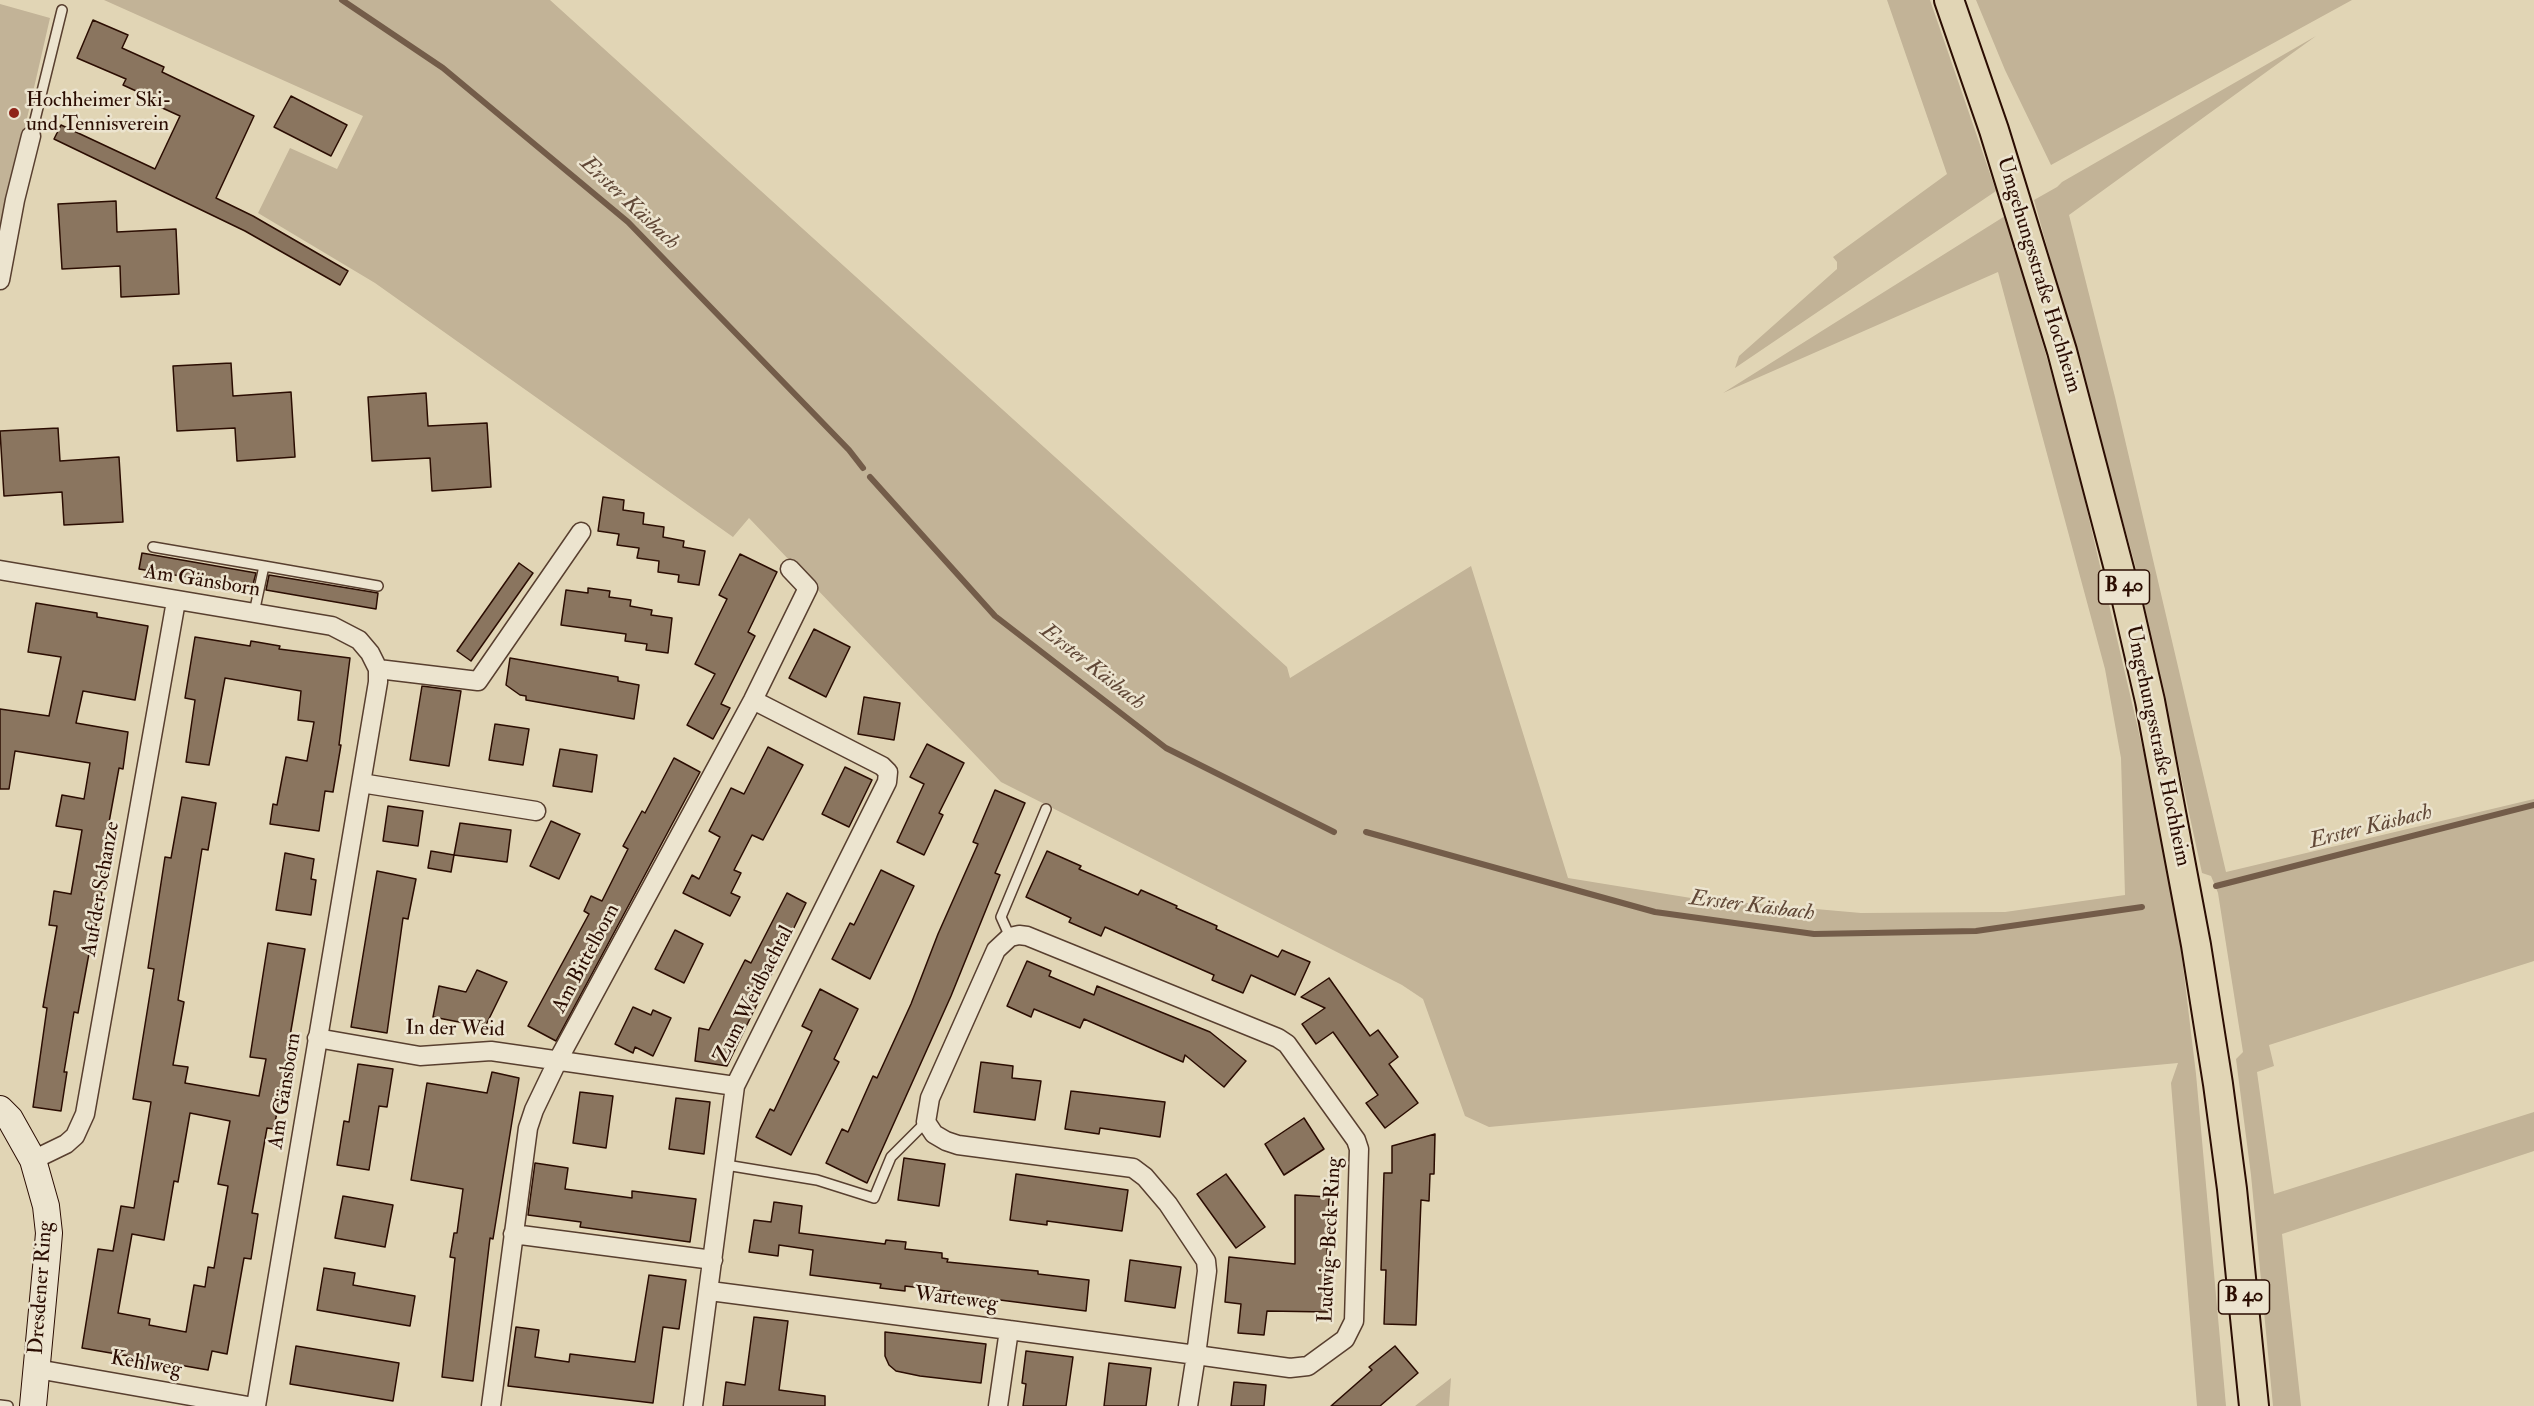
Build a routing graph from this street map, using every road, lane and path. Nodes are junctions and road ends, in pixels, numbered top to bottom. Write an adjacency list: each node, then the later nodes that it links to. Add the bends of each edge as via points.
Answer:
1 (1949, 0): 42 (main road, Umgehungsstraße Hochheim / B 40, via 2062,351 2150,701 2218,1084)
2 (62, 10): 3 (lane)
3 (31, 136): 4 (street)
4 (0, 280)
5 (580, 532): 13 (street, via 478,681)
6 (153, 547): 7 (lane)
7 (264, 567): 10 (lane); 12 (lane)
8 (790, 569): 14 (street, Am Bittelborn, via 808,588)
9 (0, 570): 11 (street, Am Gänsborn)
10 (378, 586)
11 (176, 601): 12 (street, Am Gänsborn); 24 (street, Auf der Schanze, via 85,1114 75,1136)
12 (249, 612): 13 (street, Am Gänsborn, via 332,626 359,640)
13 (378, 669): 15 (street, Am Gänsborn)
14 (753, 700): 20 (street, Am Bittelborn); 21 (street, Zum Weidbachtal, via 888,772 887,782)
15 (361, 783): 17 (street); 19 (street, Am Gänsborn)
16 (1046, 809): 18 (lane, via 1000,917)
17 (536, 811)
18 (1010, 937): 23 (street, via 991,961 930,1098); 30 (street, Ludwig-Beck-Ring, via 1027,936 1278,1038 1287,1044 1356,1140 1359,1149 1354,1321 1345,1339 1308,1366 1290,1368)
19 (317, 1038): 20 (street, In der Weid, via 420,1056 491,1051); 37 (street, Am Gänsborn)
20 (558, 1060): 21 (street, In der Weid); 26 (street, Am Bittelborn, via 528,1128)
21 (735, 1086): 25 (street, Zum Weidbachtal)
22 (0, 1109): 24 (main road, Dresdener Ring)
23 (926, 1122): 25 (lane, via 891,1157 874,1198 817,1180); 30 (street, via 934,1134 958,1145 1133,1168 1145,1177 1206,1261)
24 (33, 1160): 31 (main road, Dresdener Ring, via 49,1233)
25 (726, 1165): 27 (street, Zum Weidbachtal)
26 (513, 1234): 27 (street); 38 (street, Am Bittelborn)
27 (713, 1260): 28 (street, Zum Weidbachtal)
28 (710, 1291): 29 (street, Warteweg); 39 (street, Zum Weidbachtal)
29 (1009, 1330): 30 (street, Warteweg); 40 (street)
30 (1196, 1355): 41 (street)
31 (37, 1369): 32 (street, Kehlweg); 35 (main road, Dresdener Ring)
32 (165, 1399): 36 (street, Kehlweg)
33 (0, 1405): 34 (lane)
34 (8, 1406)
35 (33, 1406)
36 (248, 1406)
37 (256, 1406)
38 (491, 1406)
39 (693, 1406)
40 (998, 1406)
41 (1188, 1406)
42 (2254, 1406)

